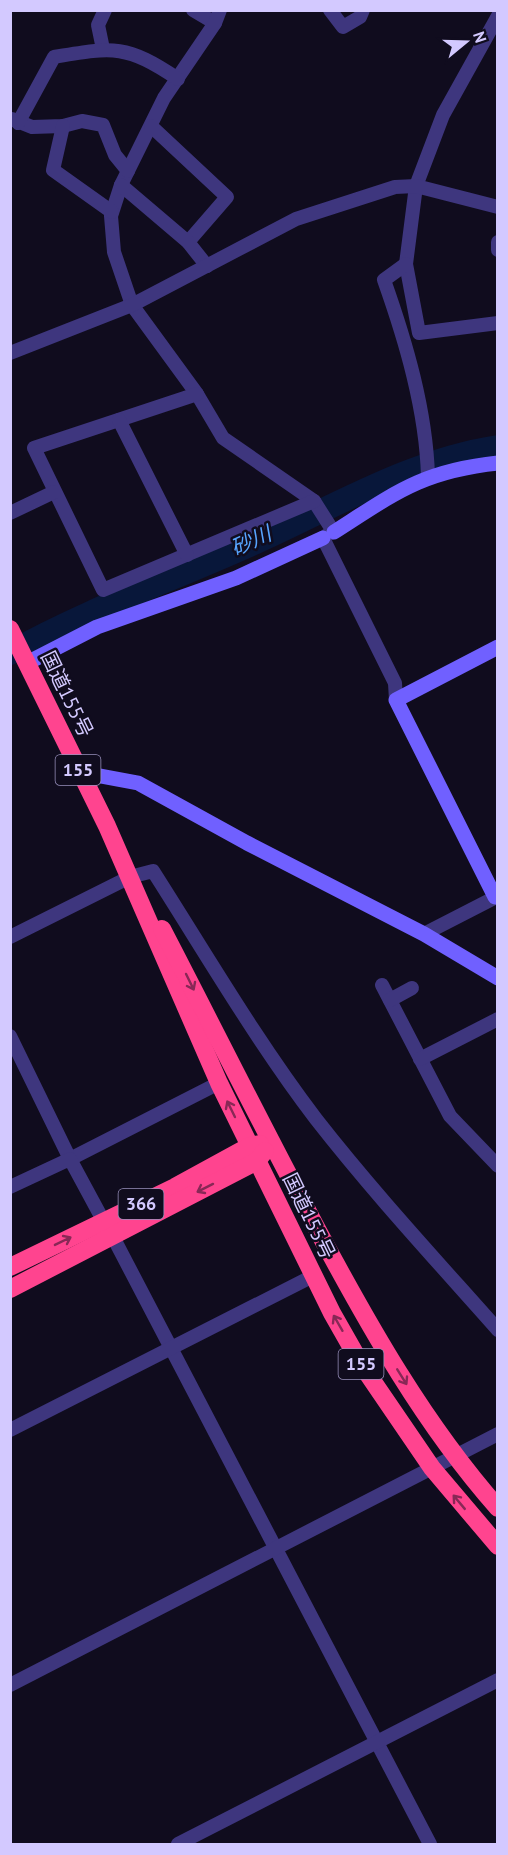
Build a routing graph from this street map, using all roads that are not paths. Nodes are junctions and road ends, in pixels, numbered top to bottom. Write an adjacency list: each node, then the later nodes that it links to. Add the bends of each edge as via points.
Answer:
1 (105, 10): 7 (street, via 98,25)
2 (193, 10): 6 (street)
3 (330, 10): 4 (street, via 343,27 360,17)
4 (363, 10)
5 (498, 16): 14 (street, via 443,115)
6 (217, 17): 8 (street)
7 (103, 49): 8 (street, via 125,50); 9 (street, via 54,57)
8 (177, 80): 11 (street)
9 (14, 120): 10 (street, via 32,127)
10 (63, 126): 12 (street, via 82,121 103,125 115,155); 16 (street, via 53,170)
11 (151, 126): 12 (street); 17 (street, via 227,197)
12 (128, 171): 13 (street)
13 (121, 185): 16 (street); 17 (street)
14 (416, 186): 15 (street); 20 (street); 21 (street, via 395,187 296,219)
15 (498, 207)
16 (112, 212): 22 (street, via 114,252)
17 (188, 242): 21 (street)
18 (498, 242): 19 (street)
19 (498, 250)
20 (406, 264): 23 (street, via 419,333); 28 (street, via 384,280 398,321 426,439)
21 (207, 266): 22 (street)
22 (132, 305): 24 (street); 25 (street)
23 (498, 323)
24 (10, 354)
25 (197, 394): 26 (street); 30 (street, via 223,438)
26 (119, 420): 29 (street, via 34,448); 33 (street)
27 (498, 463): 28 (street, via 458,467)
28 (428, 476): 32 (street)
29 (54, 492): 31 (street); 33 (street, via 103,590)
30 (314, 501): 32 (street); 33 (street)
31 (10, 513)
32 (330, 534): 36 (street, via 236,579 97,627); 37 (street, via 395,683)
33 (187, 555)
34 (12, 633): 36 (highway, 国道155号 / 155)
35 (498, 647): 37 (street)
36 (27, 663): 38 (highway, 国道155号 / 155)
37 (396, 700): 40 (street)
38 (80, 772): 39 (highway, 国道155号 / 155); 41 (street, via 138,783)
39 (130, 877): 42 (street); 50 (highway, 国道155号 / 155); 51 (highway, 国道155号 / 155, one-way to 51, via 153,910); 60 (street, via 153,871 316,1118)
40 (496, 896): 41 (street)
41 (424, 934): 43 (street)
42 (10, 937)
43 (498, 978)
44 (382, 985): 46 (street)
45 (412, 988): 46 (street)
46 (390, 1000): 49 (street)
47 (498, 1019): 49 (street)
48 (10, 1036): 53 (street)
49 (420, 1059): 54 (street, via 450,1116)
50 (219, 1083): 52 (highway, 国道155号 / 155, one-way to 50); 53 (street)
51 (271, 1143): 52 (highway, 366); 64 (highway, 国道155号 / 155, one-way to 64, via 363,1315)
52 (254, 1154): 56 (highway, 366); 58 (highway, 国道155号 / 155)
53 (70, 1159): 55 (street); 56 (street)
54 (498, 1167)
55 (10, 1187)
56 (108, 1228): 57 (highway, 366, one-way to 56); 59 (highway, 366); 61 (street)
57 (10, 1267)
58 (313, 1276): 61 (street); 65 (highway, 国道155号 / 155, one-way to 58, via 362,1364)
59 (10, 1289)
60 (498, 1330)
61 (172, 1348): 62 (street); 68 (street)
62 (10, 1430)
63 (498, 1434): 64 (street)
64 (456, 1455): 65 (street); 66 (highway, 国道155号 / 155)
65 (432, 1468): 67 (highway, 国道155号 / 155, one-way to 65); 68 (street)
66 (498, 1508)
67 (498, 1546)
68 (275, 1548): 70 (street); 71 (street)
69 (498, 1680): 71 (street)
70 (10, 1685)
71 (378, 1744): 72 (street); 73 (street)
72 (178, 1845)
73 (430, 1845)

